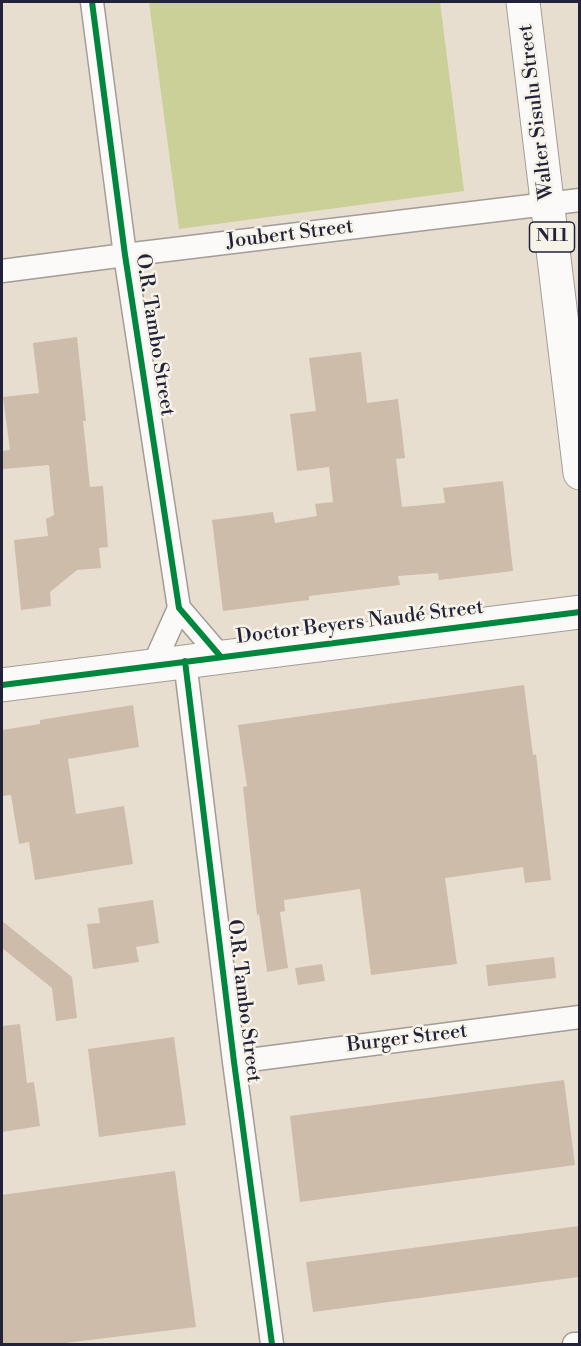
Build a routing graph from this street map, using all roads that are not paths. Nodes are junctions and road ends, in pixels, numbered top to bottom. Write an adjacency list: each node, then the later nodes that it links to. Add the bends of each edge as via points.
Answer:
1 (92, 2): 4 (street, O.R. Tambo Street)
2 (523, 2): 3 (main road, Walter Sisulu Street / N11)
3 (564, 202): 4 (street, Joubert Street); 6 (main road, Walter Sisulu Street / N11)
4 (125, 255): 5 (street, Joubert Street); 7 (street, O.R. Tambo Street)
5 (2, 271)
6 (579, 472)
7 (179, 608): 9 (street); 11 (street)
8 (579, 612): 9 (main road, Doctor Beyers Naudé Street)
9 (221, 657): 10 (main road, Doctor Beyers Naudé Street)
10 (185, 661): 11 (main road, Doctor Beyers Naudé Street); 14 (street, O.R. Tambo Street)
11 (153, 666): 12 (main road, Doctor Beyers Naudé Street)
12 (2, 685)
13 (579, 1017): 14 (street, Burger Street)
14 (234, 1062): 15 (street, O.R. Tambo Street)
15 (272, 1344)
16 (574, 1344): 17 (street)
17 (579, 1344)

